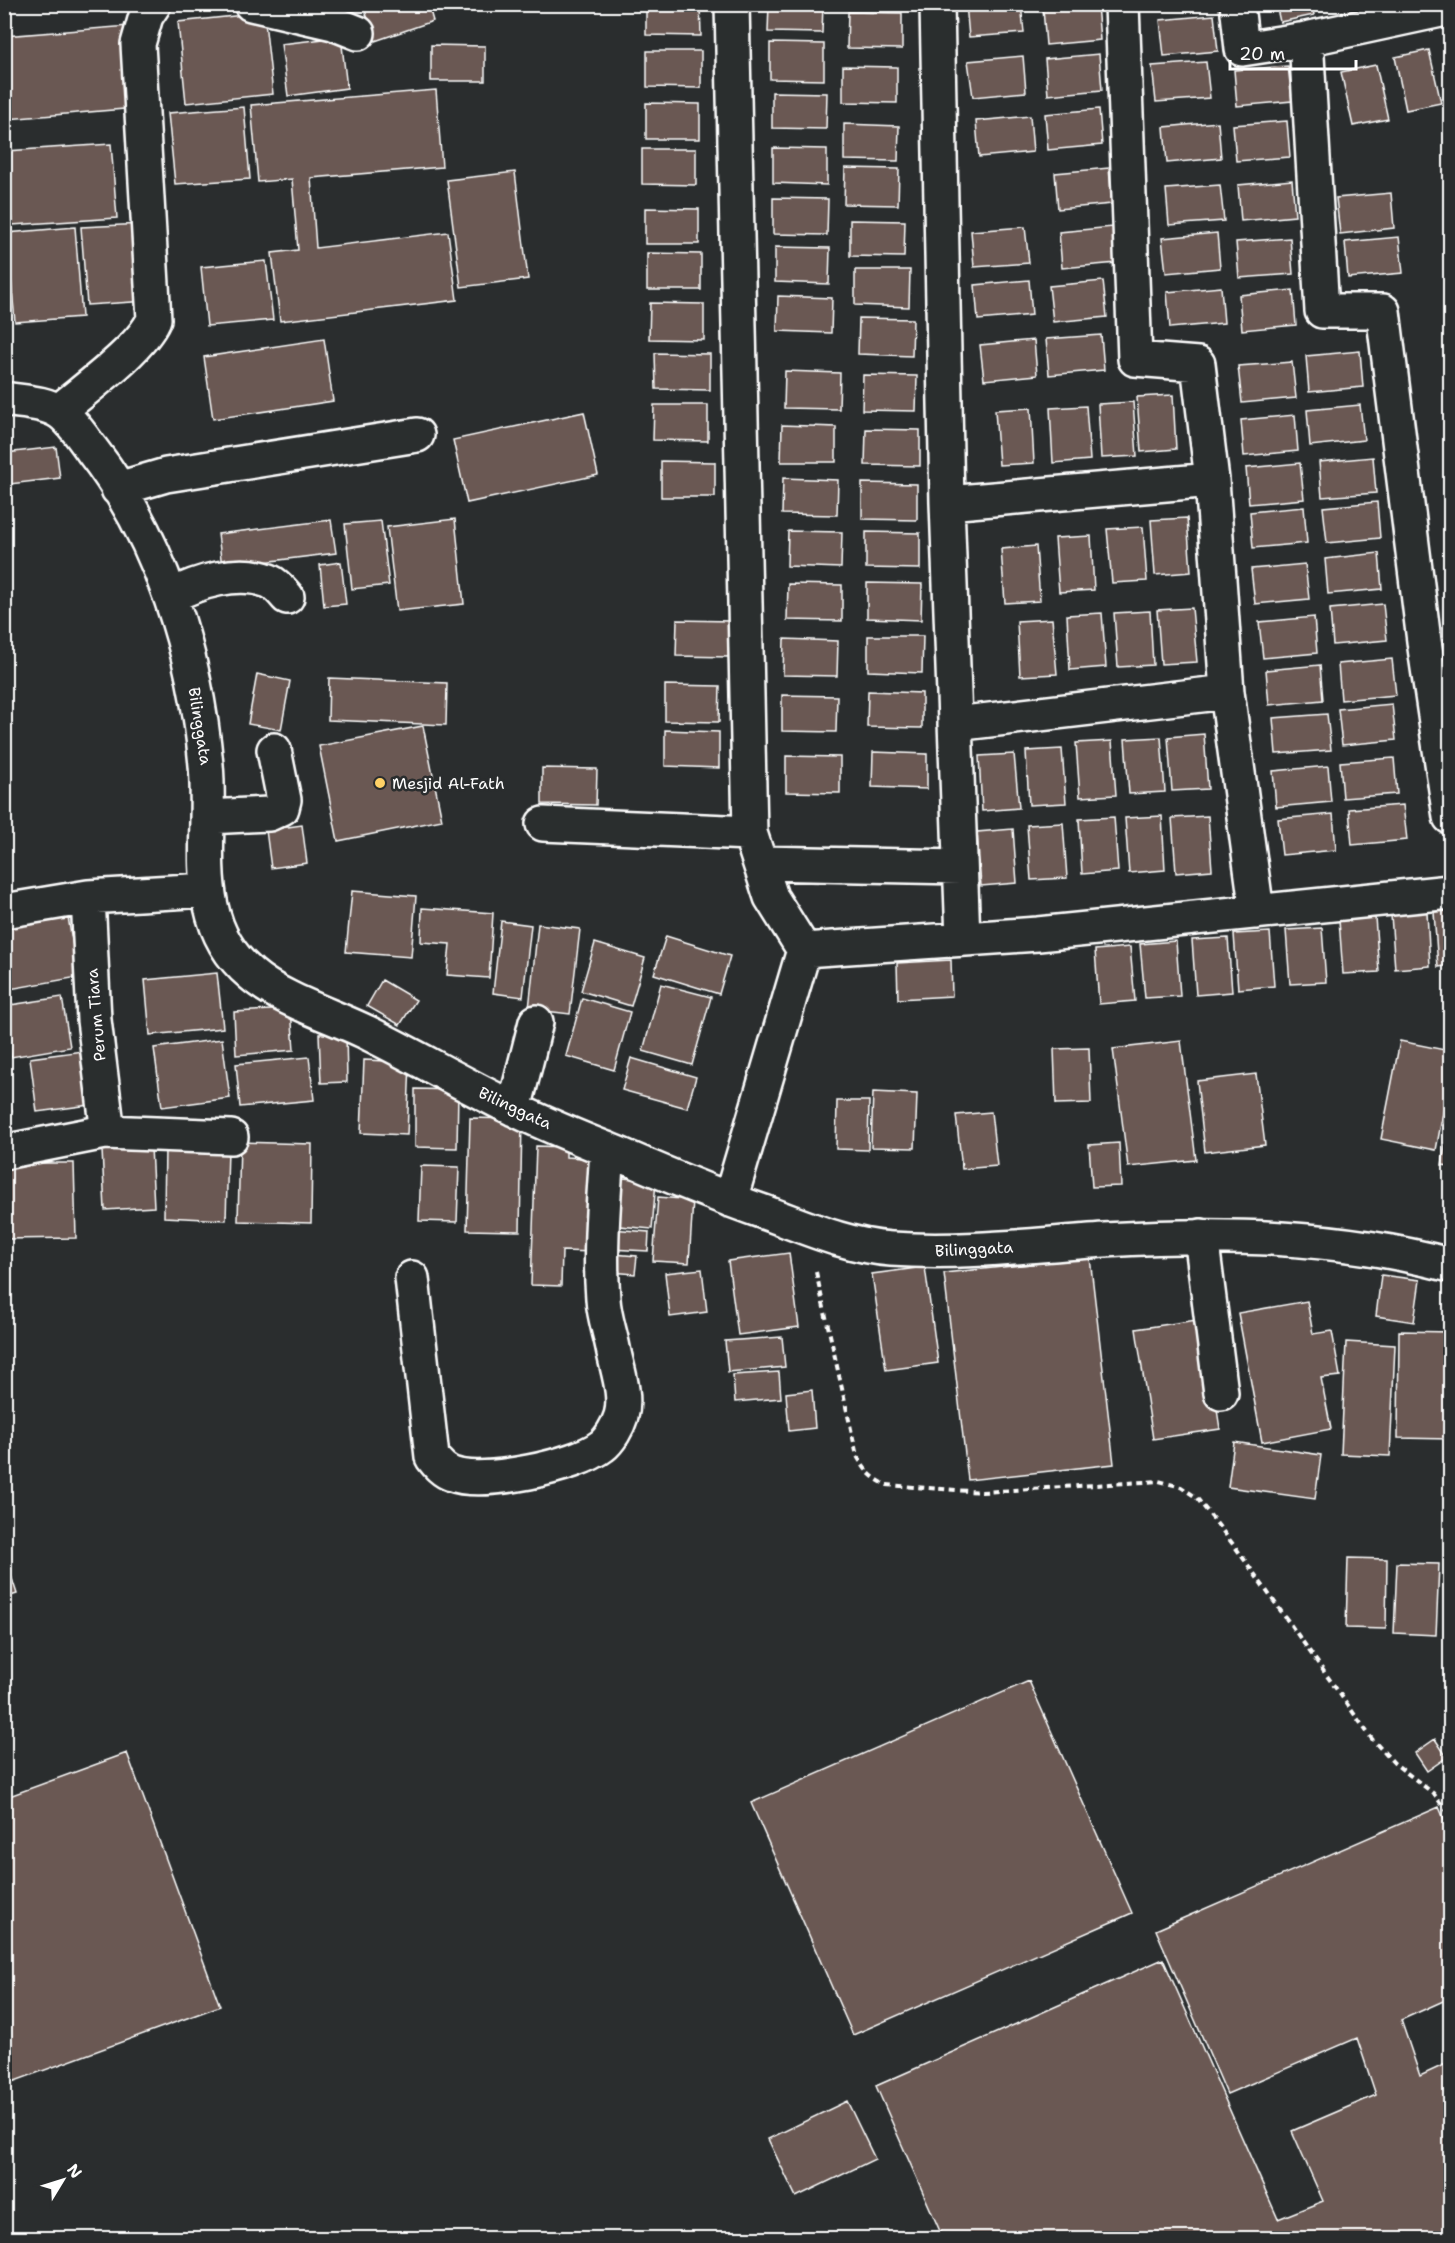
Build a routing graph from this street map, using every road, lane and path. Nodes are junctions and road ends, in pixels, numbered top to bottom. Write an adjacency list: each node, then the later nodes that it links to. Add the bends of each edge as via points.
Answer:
1 (154, 4): 11 (street, via 138,44 153,319 146,333)
2 (251, 4): 8 (street, via 333,23)
3 (732, 4): 24 (street)
4 (937, 4): 15 (street)
5 (1122, 4): 13 (street, via 1136,359 1198,364)
6 (1237, 4): 9 (street, via 1242,49)
7 (1437, 8): 9 (street)
8 (358, 33)
9 (1306, 39): 22 (street, via 1322,311 1383,311)
10 (4, 399): 11 (street, via 44,405)
11 (69, 403): 14 (street, Bilinggata, via 105,467)
12 (417, 435): 14 (street, via 166,475)
13 (1212, 480): 15 (street); 18 (street)
14 (126, 487): 16 (street, Bilinggata, via 145,534)
15 (947, 503): 19 (street)
16 (180, 592): 17 (street, via 227,578 249,578 269,581); 21 (street, Bilinggata)
17 (287, 597)
18 (1227, 692): 19 (street); 30 (street)
19 (956, 724): 25 (street)
20 (274, 750): 21 (street, via 284,800 282,808 269,814)
21 (214, 817): 26 (street, Bilinggata)
22 (1450, 817)
23 (543, 824): 24 (street)
24 (755, 848): 25 (street); 32 (street, via 771,897)
25 (960, 867): 31 (street)
26 (207, 890): 28 (street); 34 (street, Bilinggata, via 222,941 253,976 273,989 368,1032)
27 (1450, 892): 30 (street)
28 (88, 897): 29 (street); 35 (street, Perum Tiara)
29 (4, 911)
30 (1257, 912): 31 (street)
31 (963, 939): 32 (street)
32 (804, 950): 39 (street)
33 (536, 1022): 34 (street)
34 (519, 1090): 37 (street, Bilinggata)
35 (105, 1132): 36 (street); 38 (street)
36 (231, 1137)
37 (606, 1149): 39 (street, Bilinggata); 43 (street, via 603,1302 622,1391 622,1414 603,1446 585,1456 532,1471 476,1478 440,1468 432,1457)
38 (4, 1152)
39 (730, 1200): 40 (street, Bilinggata)
40 (806, 1227): 41 (street, Bilinggata, via 882,1249 930,1251); 45 (path, via 857,1456 866,1472 887,1485 982,1492 1159,1481 1180,1486 1196,1497 1236,1548 1372,1739 1433,1793)
41 (1201, 1236): 42 (street, Bilinggata, via 1335,1243); 44 (street)
42 (1450, 1265)
43 (412, 1278)
44 (1221, 1394)
45 (1450, 1815)

